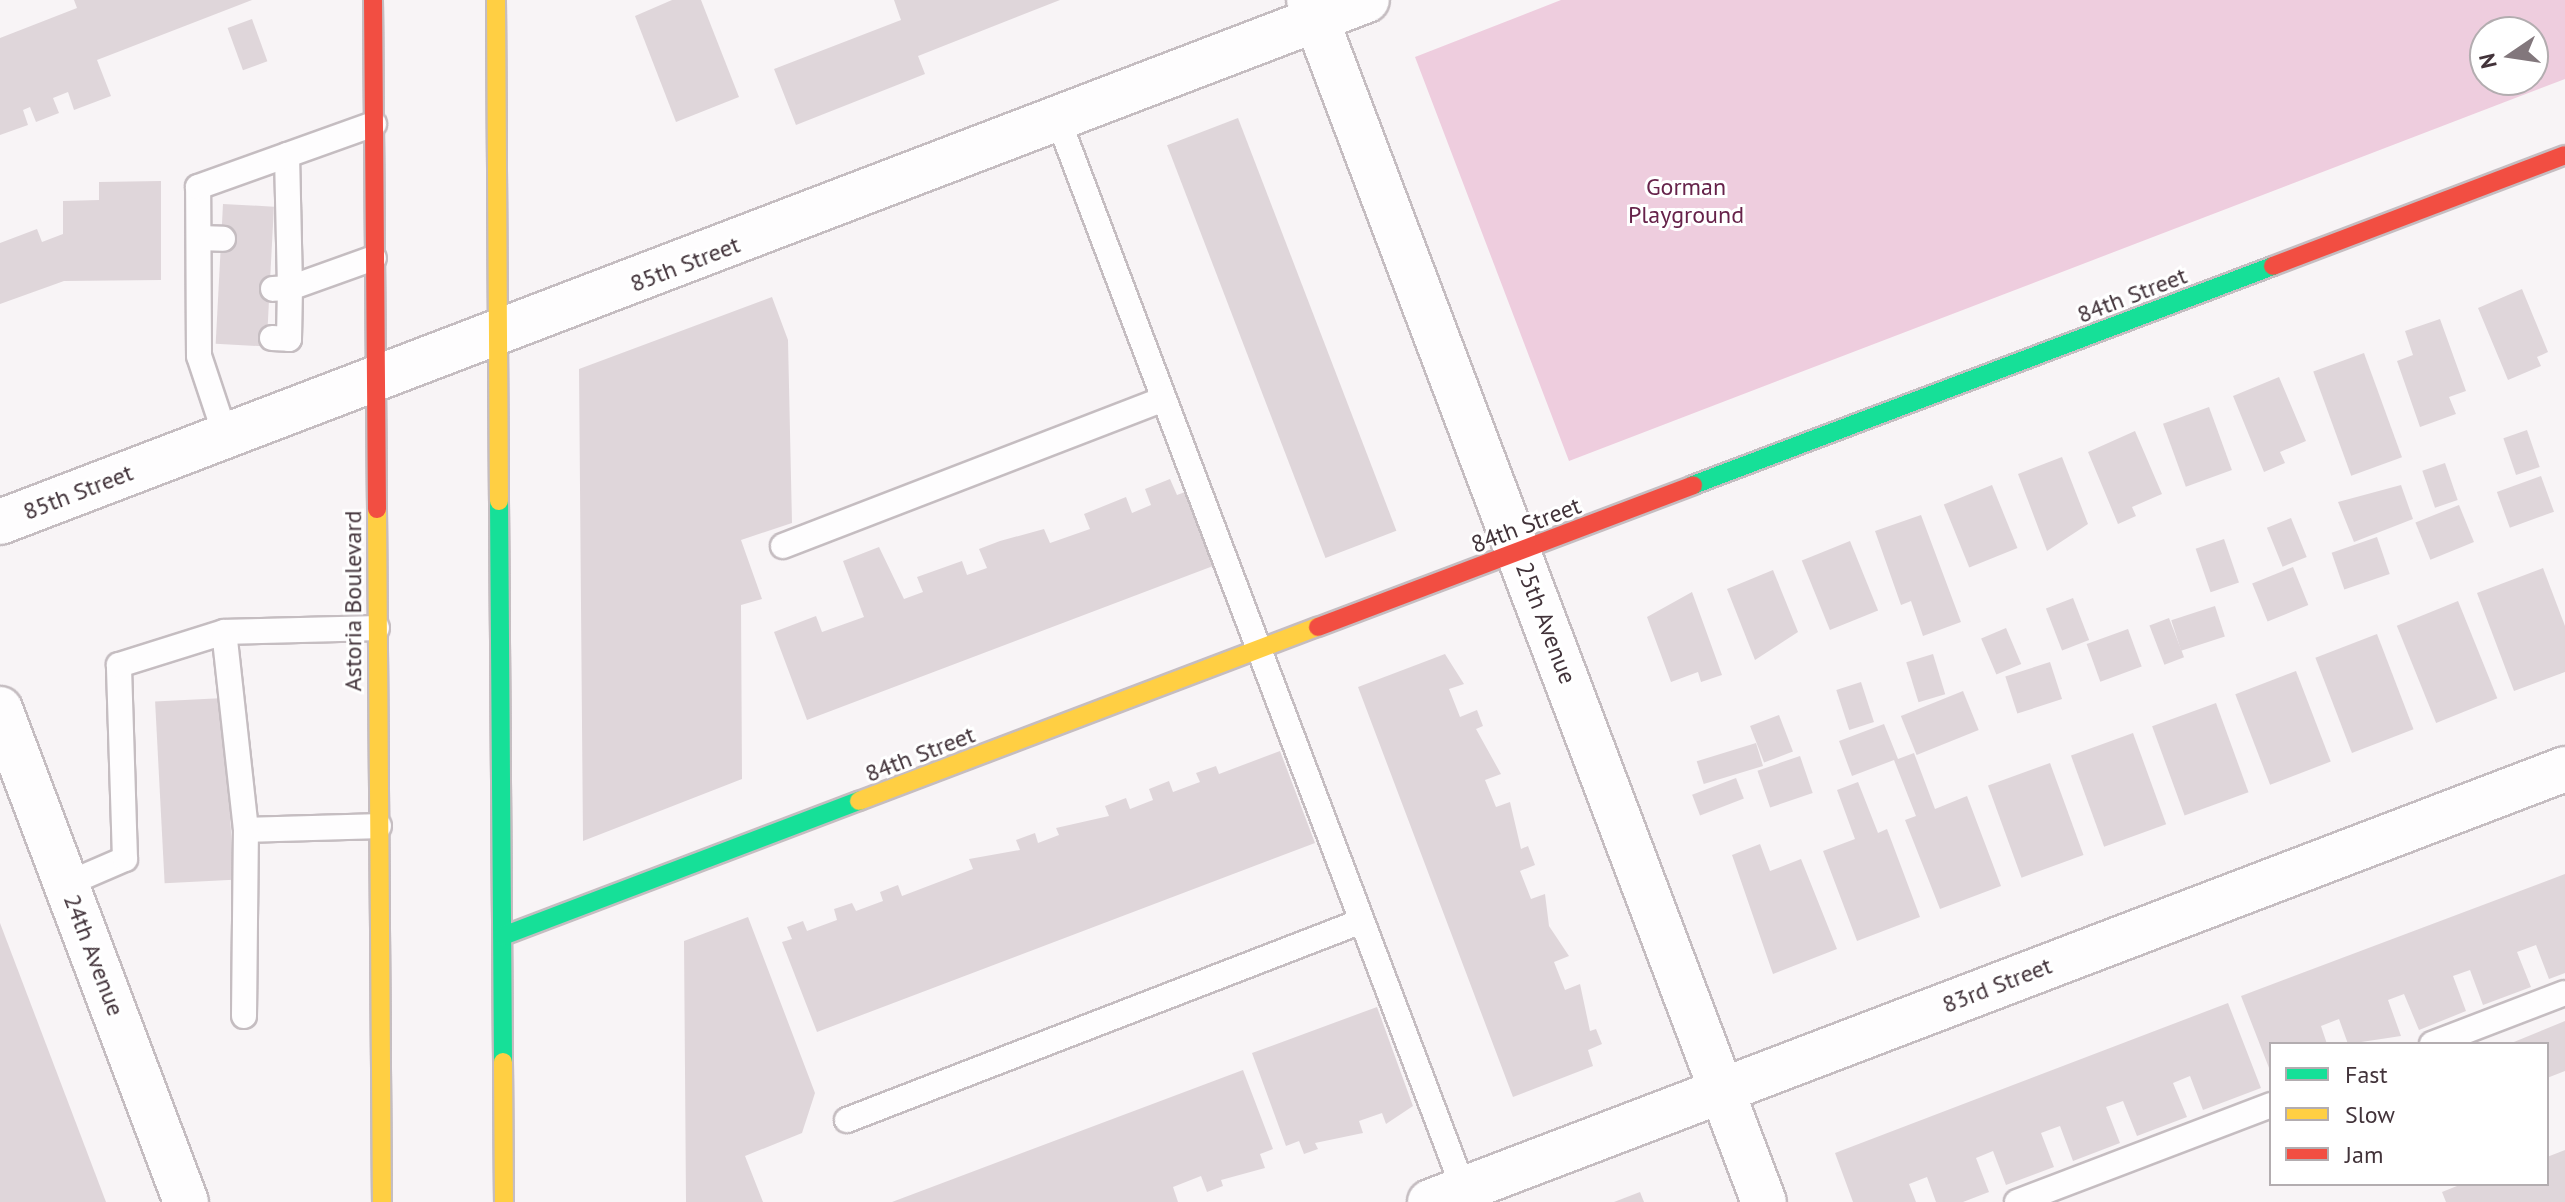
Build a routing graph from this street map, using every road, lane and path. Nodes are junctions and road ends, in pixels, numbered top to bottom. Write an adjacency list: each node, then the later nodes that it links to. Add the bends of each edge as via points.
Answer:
1 (373, 0): 6 (main road, Astoria Boulevard)
2 (496, 0): 13 (main road)
3 (1367, 0): 4 (street, 85th Street)
4 (1312, 10): 5 (street, 85th Street); 20 (street, 25th Avenue)
5 (1058, 119): 13 (street, 85th Street); 16 (lane)
6 (374, 124): 7 (lane); 11 (main road, Astoria Boulevard)
7 (287, 155): 9 (lane, via 198,187 211,211); 12 (lane)
8 (2565, 155): 20 (main road, 84th Street)
9 (199, 238): 10 (lane); 17 (lane, via 211,288)
10 (223, 239)
11 (374, 258): 12 (lane); 15 (main road, Astoria Boulevard)
12 (281, 288): 14 (lane, via 289,339)
13 (498, 335): 15 (street, 85th Street); 30 (main road)
14 (272, 338)
15 (376, 381): 17 (street, 85th Street); 21 (main road, Astoria Boulevard)
16 (1164, 399): 19 (lane); 23 (lane)
17 (226, 437): 18 (street, 85th Street)
18 (0, 522)
19 (783, 546)
20 (1520, 553): 23 (main road, 84th Street); 34 (street, 25th Avenue)
21 (377, 628): 22 (lane); 26 (main road, Astoria Boulevard)
22 (224, 632): 27 (lane); 28 (lane, via 119,665 125,859)
23 (1260, 651): 29 (lane); 30 (main road, 84th Street)
24 (0, 709): 28 (street, 24th Avenue)
25 (2565, 769): 34 (street, 83rd Street)
26 (379, 826): 27 (lane); 39 (main road, Astoria Boulevard)
27 (246, 830): 32 (lane)
28 (67, 884): 38 (street, 24th Avenue)
29 (1362, 921): 36 (lane); 37 (lane)
30 (503, 936): 40 (main road)
31 (2565, 993): 33 (lane)
32 (244, 1016)
33 (2437, 1042)
34 (1723, 1090): 37 (street, 83rd Street); 41 (street, 25th Avenue)
35 (2269, 1106): 42 (lane)
36 (847, 1120)
37 (1454, 1198)
38 (186, 1202)
39 (382, 1202)
40 (504, 1202)
41 (1764, 1202)
42 (2017, 1202)

